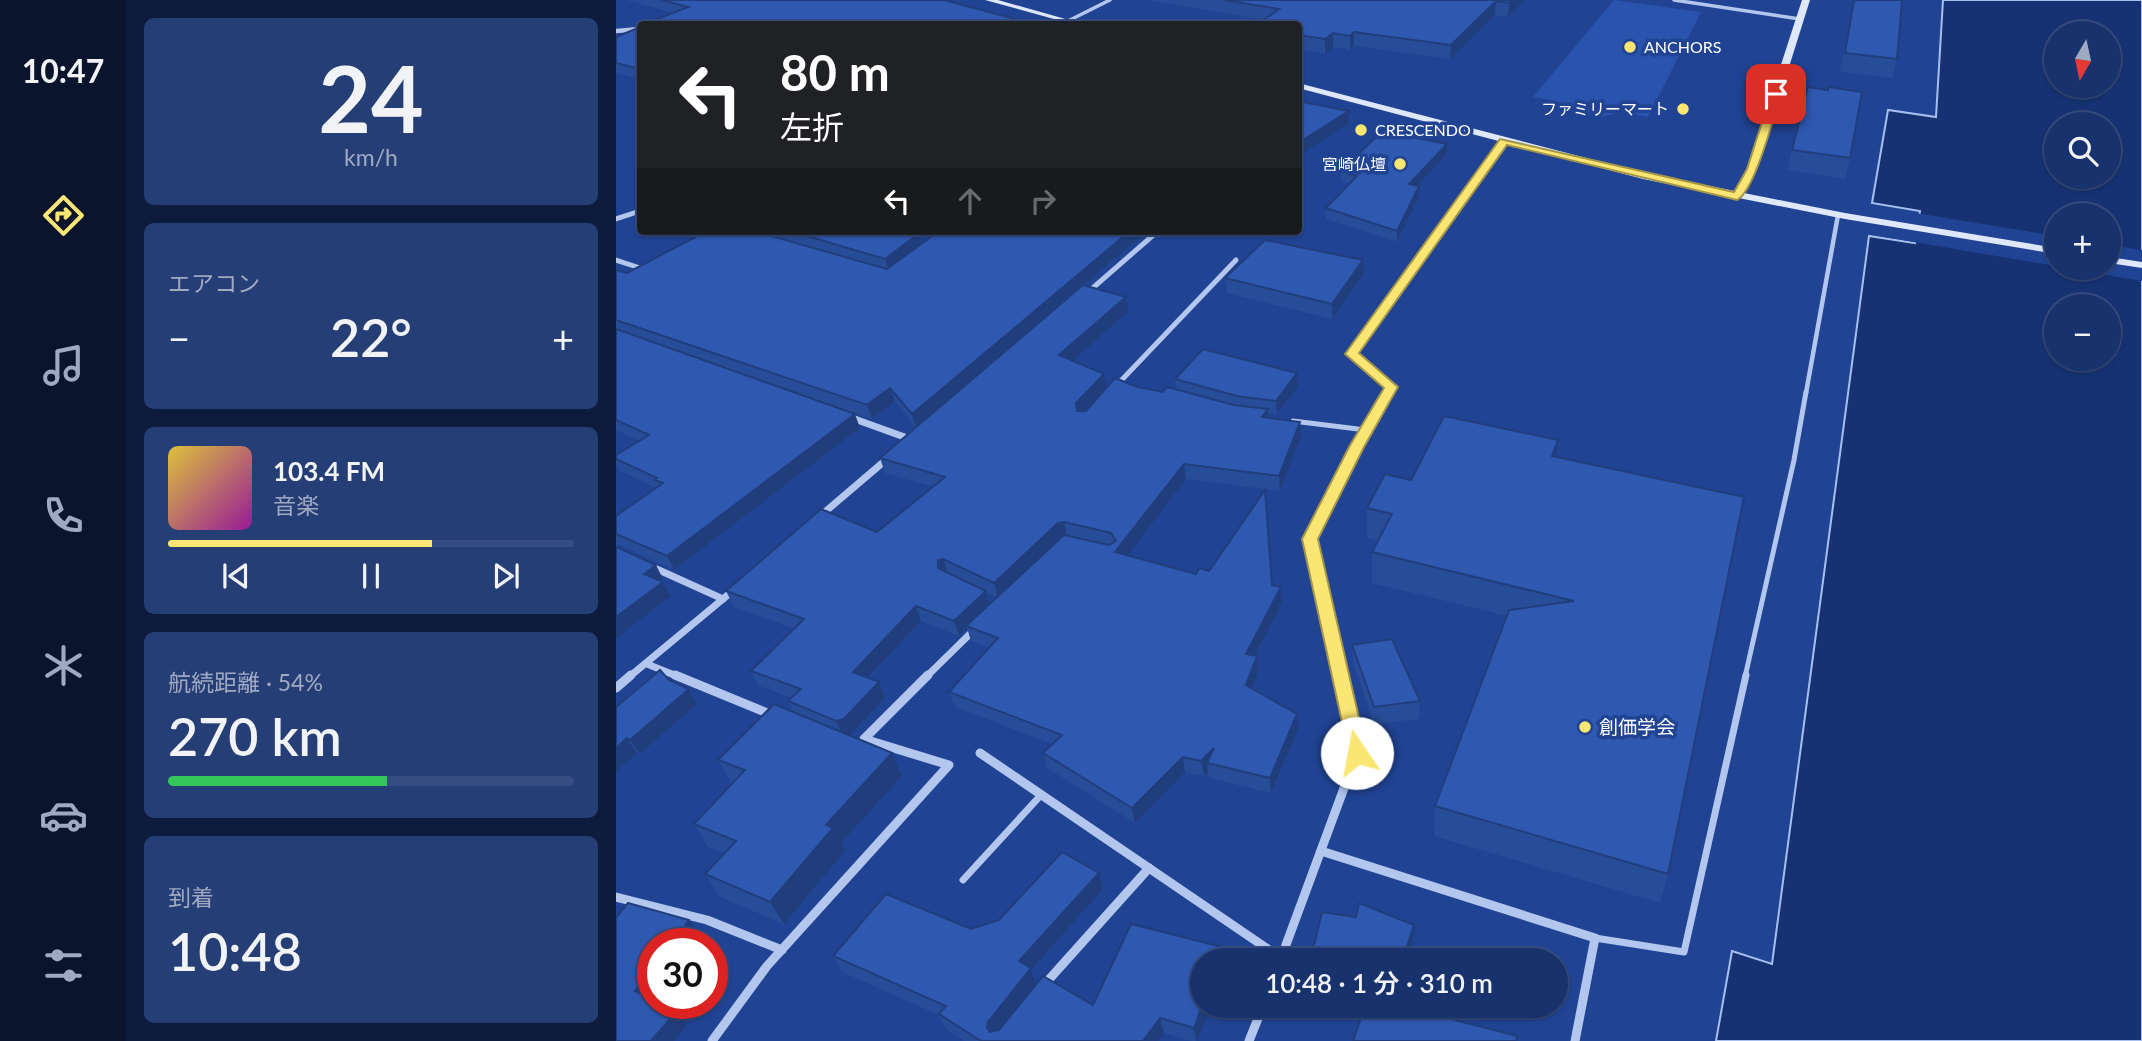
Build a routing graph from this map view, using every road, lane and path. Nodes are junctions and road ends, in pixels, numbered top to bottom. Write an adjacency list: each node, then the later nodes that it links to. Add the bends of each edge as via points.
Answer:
1 (989, 0): 6 (street)
2 (1110, 0): 7 (lane)
3 (1674, 0): 5 (lane)
4 (1806, 0): 5 (street)
5 (1800, 19): 12 (street, via 1752,169)
6 (1064, 21)
7 (1070, 21)
8 (637, 29): 9 (street)
9 (616, 32)
10 (1302, 86): 11 (street)
11 (1504, 141): 12 (street); 30 (street, via 1352,354 1391,387)
12 (1737, 196): 14 (street)
13 (637, 212): 15 (street)
14 (1841, 215): 17 (street); 50 (lane, via 1794,460 1684,951)
15 (616, 219)
16 (1153, 235): 23 (street)
17 (2044, 249)
18 (616, 260): 22 (street)
19 (1236, 260): 24 (street)
20 (2121, 262): 21 (street)
21 (2142, 265)
22 (643, 270)
23 (1075, 303)
24 (1120, 382): 25 (lane); 26 (street)
25 (1133, 386)
26 (1111, 392)
27 (846, 416): 31 (street)
28 (1289, 421): 30 (lane)
29 (921, 430): 31 (street)
30 (1366, 430): 46 (street, via 1310,539 1357,753)
31 (911, 439): 32 (street)
32 (900, 448)
33 (890, 457): 34 (street)
34 (817, 519)
35 (640, 562): 37 (street)
36 (744, 581): 37 (street)
37 (723, 599): 39 (street)
38 (981, 622): 42 (street)
39 (648, 664): 40 (street); 41 (street)
40 (616, 688)
41 (781, 719)
42 (864, 738): 43 (street); 53 (street, via 949,765)
43 (853, 741)
44 (980, 752): 45 (street)
45 (1041, 794): 47 (street); 48 (lane)
46 (1321, 851): 50 (street); 52 (street)
47 (1149, 868): 51 (street); 54 (street)
48 (963, 880)
49 (616, 897): 53 (street, via 707,920)
50 (1595, 938): 58 (street)
51 (1263, 948)
52 (1285, 948)
53 (782, 950): 56 (street)
54 (1040, 990)
55 (1258, 1018): 57 (street)
56 (712, 1041)
57 (1249, 1041)
58 (1575, 1041)

